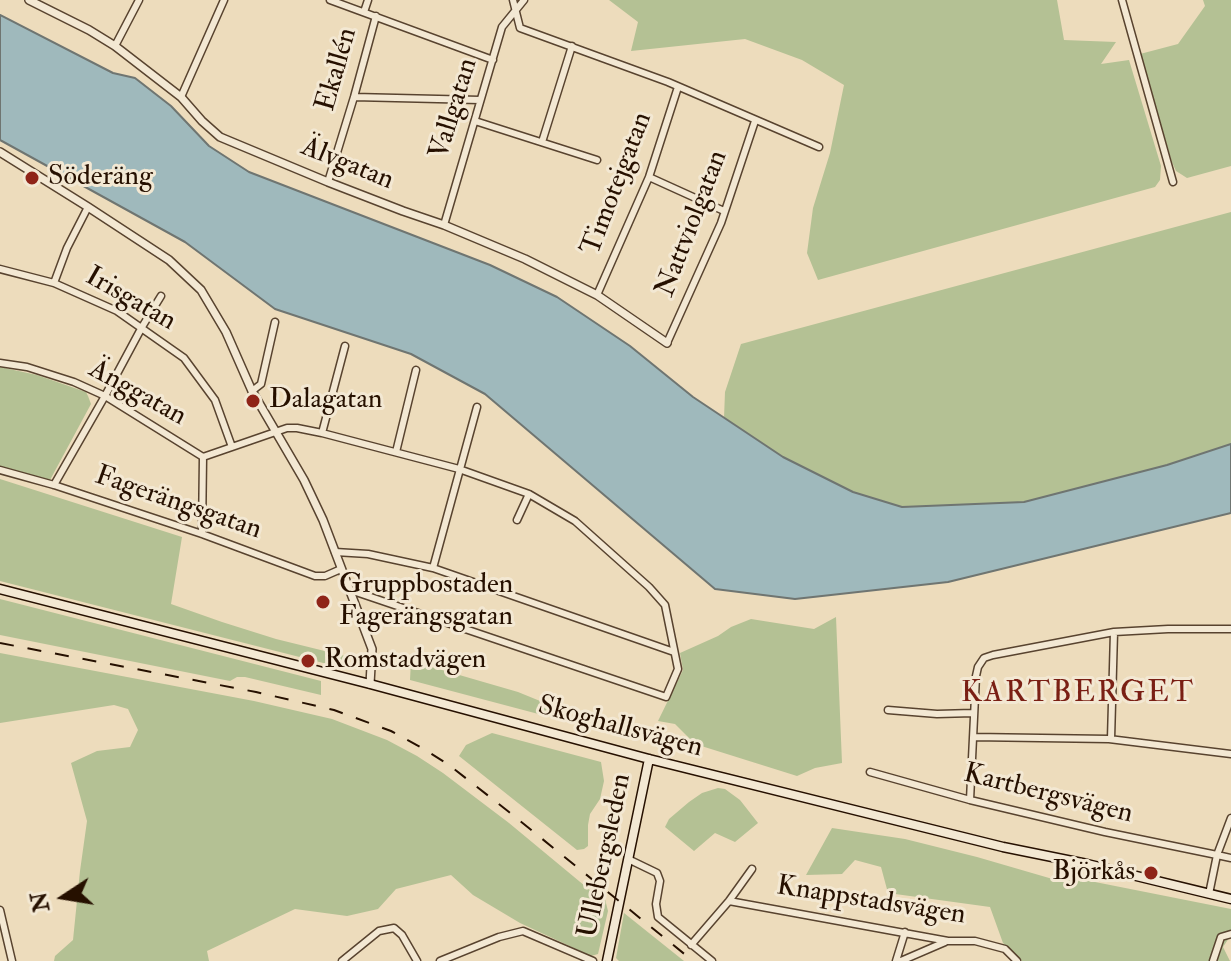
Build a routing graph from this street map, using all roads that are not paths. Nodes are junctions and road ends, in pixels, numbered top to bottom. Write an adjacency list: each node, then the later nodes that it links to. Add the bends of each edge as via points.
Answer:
1 (29, 0): 9 (street, Älvgatan)
2 (139, 0): 13 (street)
3 (224, 0): 17 (street)
4 (330, 0): 11 (street)
5 (368, 0): 11 (street)
6 (513, 0): 10 (street)
7 (524, 0): 10 (street, Vallgatan)
8 (1122, 0): 28 (street)
9 (39, 2): 13 (street, Älvgatan)
10 (515, 10): 14 (street, via 520,28); 15 (street, Vallgatan, via 502,27)
11 (364, 12): 12 (street)
12 (376, 16): 15 (street); 18 (street, Ekallén)
13 (115, 46): 17 (street, Älvgatan)
14 (572, 46): 16 (street); 22 (street)
15 (493, 60): 19 (street, Vallgatan)
16 (678, 87): 21 (street); 26 (street, Timotejgatan)
17 (181, 97): 27 (street, Älvgatan, via 220,137)
18 (354, 97): 19 (street); 27 (street, Ekallén)
19 (480, 100): 20 (street, Vallgatan)
20 (475, 121): 22 (street); 31 (street, Vallgatan)
21 (758, 122): 23 (street); 30 (street, Nattviolgatan)
22 (542, 142): 25 (street)
23 (819, 147)
24 (0, 152): 29 (street)
25 (597, 160)
26 (649, 177): 30 (street); 34 (street, Timotejgatan)
27 (328, 182): 31 (street, Älvgatan)
28 (1173, 182)
29 (88, 207): 33 (street); 42 (street, via 169,260 201,290)
30 (724, 211): 38 (street, Nattviolgatan)
31 (444, 225): 34 (street, Älvgatan)
32 (0, 269): 33 (street, Irisgatan)
33 (54, 283): 37 (street, Irisgatan)
34 (597, 295): 38 (street, Älvgatan)
35 (161, 296): 37 (street)
36 (275, 322): 42 (street, via 261,384)
37 (142, 327): 43 (street); 47 (street, Irisgatan, via 184,358 215,400)
38 (667, 343)
39 (345, 346): 46 (street)
40 (0, 363): 43 (street, Änggatan, via 73,381)
41 (416, 370): 48 (street)
42 (252, 391): 45 (street)
43 (105, 396): 49 (street, Änggatan); 52 (street)
44 (477, 407): 50 (street)
45 (276, 433): 46 (street, via 287,428); 47 (street); 56 (street, via 304,480)
46 (322, 433): 48 (street)
47 (232, 447): 49 (street)
48 (396, 452): 50 (street)
49 (203, 457): 55 (street)
50 (459, 469): 53 (street); 57 (street)
51 (0, 470): 52 (street, Fagerängsgatan)
52 (54, 485): 55 (street, Fagerängsgatan)
53 (529, 494): 54 (street); 63 (street, via 575,521 649,587 665,605)
54 (517, 520)
55 (202, 534): 58 (street, Fagerängsgatan, via 315,576)
56 (335, 552): 57 (street); 58 (street)
57 (433, 568): 63 (street)
58 (341, 569): 60 (street)
59 (0, 589): 64 (main road, Skoghallsvägen)
60 (350, 590): 63 (street, via 666,697 678,669); 64 (street, via 372,649)
61 (1231, 629): 62 (street)
62 (1114, 632): 66 (street, via 984,658 976,676); 68 (street)
63 (674, 652)
64 (370, 684): 70 (main road, Skoghallsvägen)
65 (888, 710): 66 (street)
66 (973, 713): 67 (street)
67 (973, 737): 68 (street); 72 (street)
68 (1111, 739): 69 (street)
69 (1231, 754)
70 (649, 759): 76 (main road, Ullebergsleden); 78 (main road, Skoghallsvägen)
71 (870, 772): 72 (street, Kartbergsvägen)
72 (970, 800): 74 (street, Kartbergsvägen)
73 (1231, 818): 74 (street)
74 (1217, 855): 75 (street, Kartbergsvägen); 78 (street)
75 (1231, 858)
76 (628, 859): 85 (street, via 657,873 658,917); 91 (main road, Ullebergsleden)
77 (752, 869): 80 (street)
78 (1209, 894): 79 (main road, Skoghallsvägen)
79 (1231, 899)
80 (729, 901): 82 (street, Knappstadsvägen); 85 (street)
81 (0, 910): 86 (street)
82 (905, 932): 84 (street, Knappstadsvägen); 93 (street)
83 (1231, 934): 95 (street, via 1221,937)
84 (948, 941): 93 (street); 94 (street, Knappstadsvägen, via 1005,949)
85 (691, 945): 92 (street)
86 (12, 961)
87 (342, 961): 88 (street, via 379,931 394,928)
88 (417, 961)
89 (440, 961): 90 (street, via 523,931)
90 (593, 961)
91 (607, 961)
92 (712, 961)
93 (898, 961)
94 (1017, 961)
95 (1213, 961)

